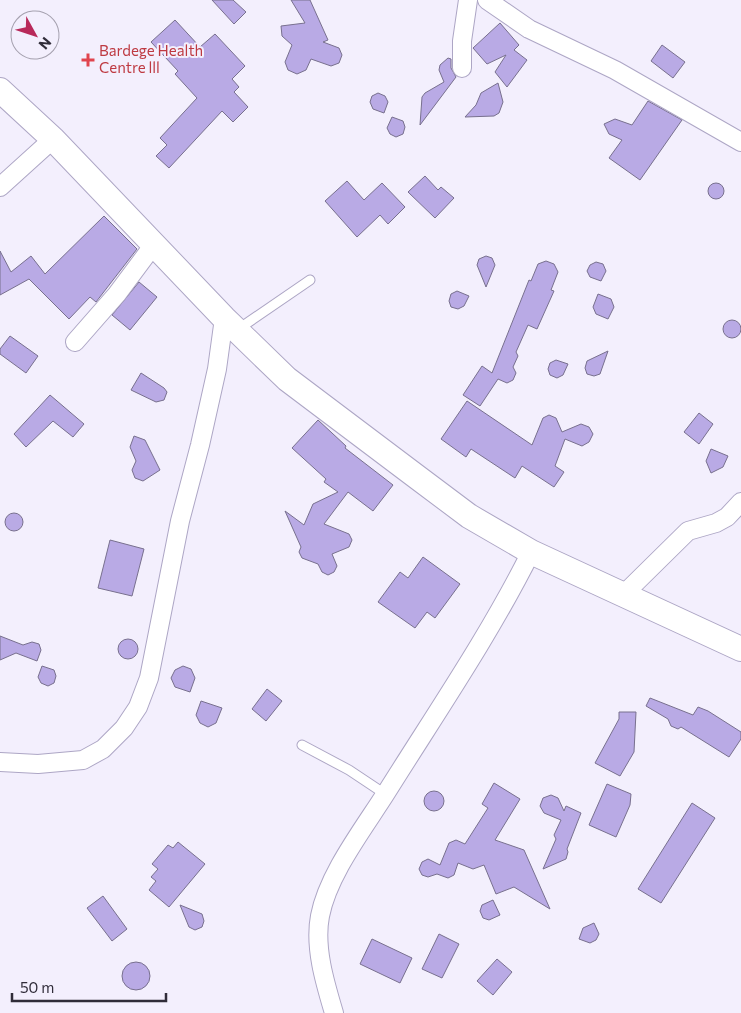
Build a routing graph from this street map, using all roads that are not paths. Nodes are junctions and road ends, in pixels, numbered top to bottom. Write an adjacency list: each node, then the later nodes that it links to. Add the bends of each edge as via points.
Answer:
1 (468, 0): 3 (street)
2 (486, 0): 6 (street, via 528,29 615,70)
3 (462, 68)
4 (0, 90): 5 (street)
5 (53, 138): 7 (street); 8 (street)
6 (741, 142)
7 (0, 187)
8 (156, 243): 10 (street); 11 (street)
9 (310, 280): 10 (lane)
10 (231, 324): 13 (street, via 288,379 416,477 469,516); 17 (street, via 216,369 180,521 150,670 138,707 104,749 83,760)
11 (75, 342)
12 (741, 502): 14 (street, via 728,517 688,531)
13 (531, 552): 14 (street); 18 (street, via 508,600)
14 (622, 596): 15 (street)
15 (741, 648)
16 (302, 745): 18 (lane)
17 (0, 762)
18 (385, 794): 19 (street, via 332,882 320,916 320,947)
19 (334, 1013)

